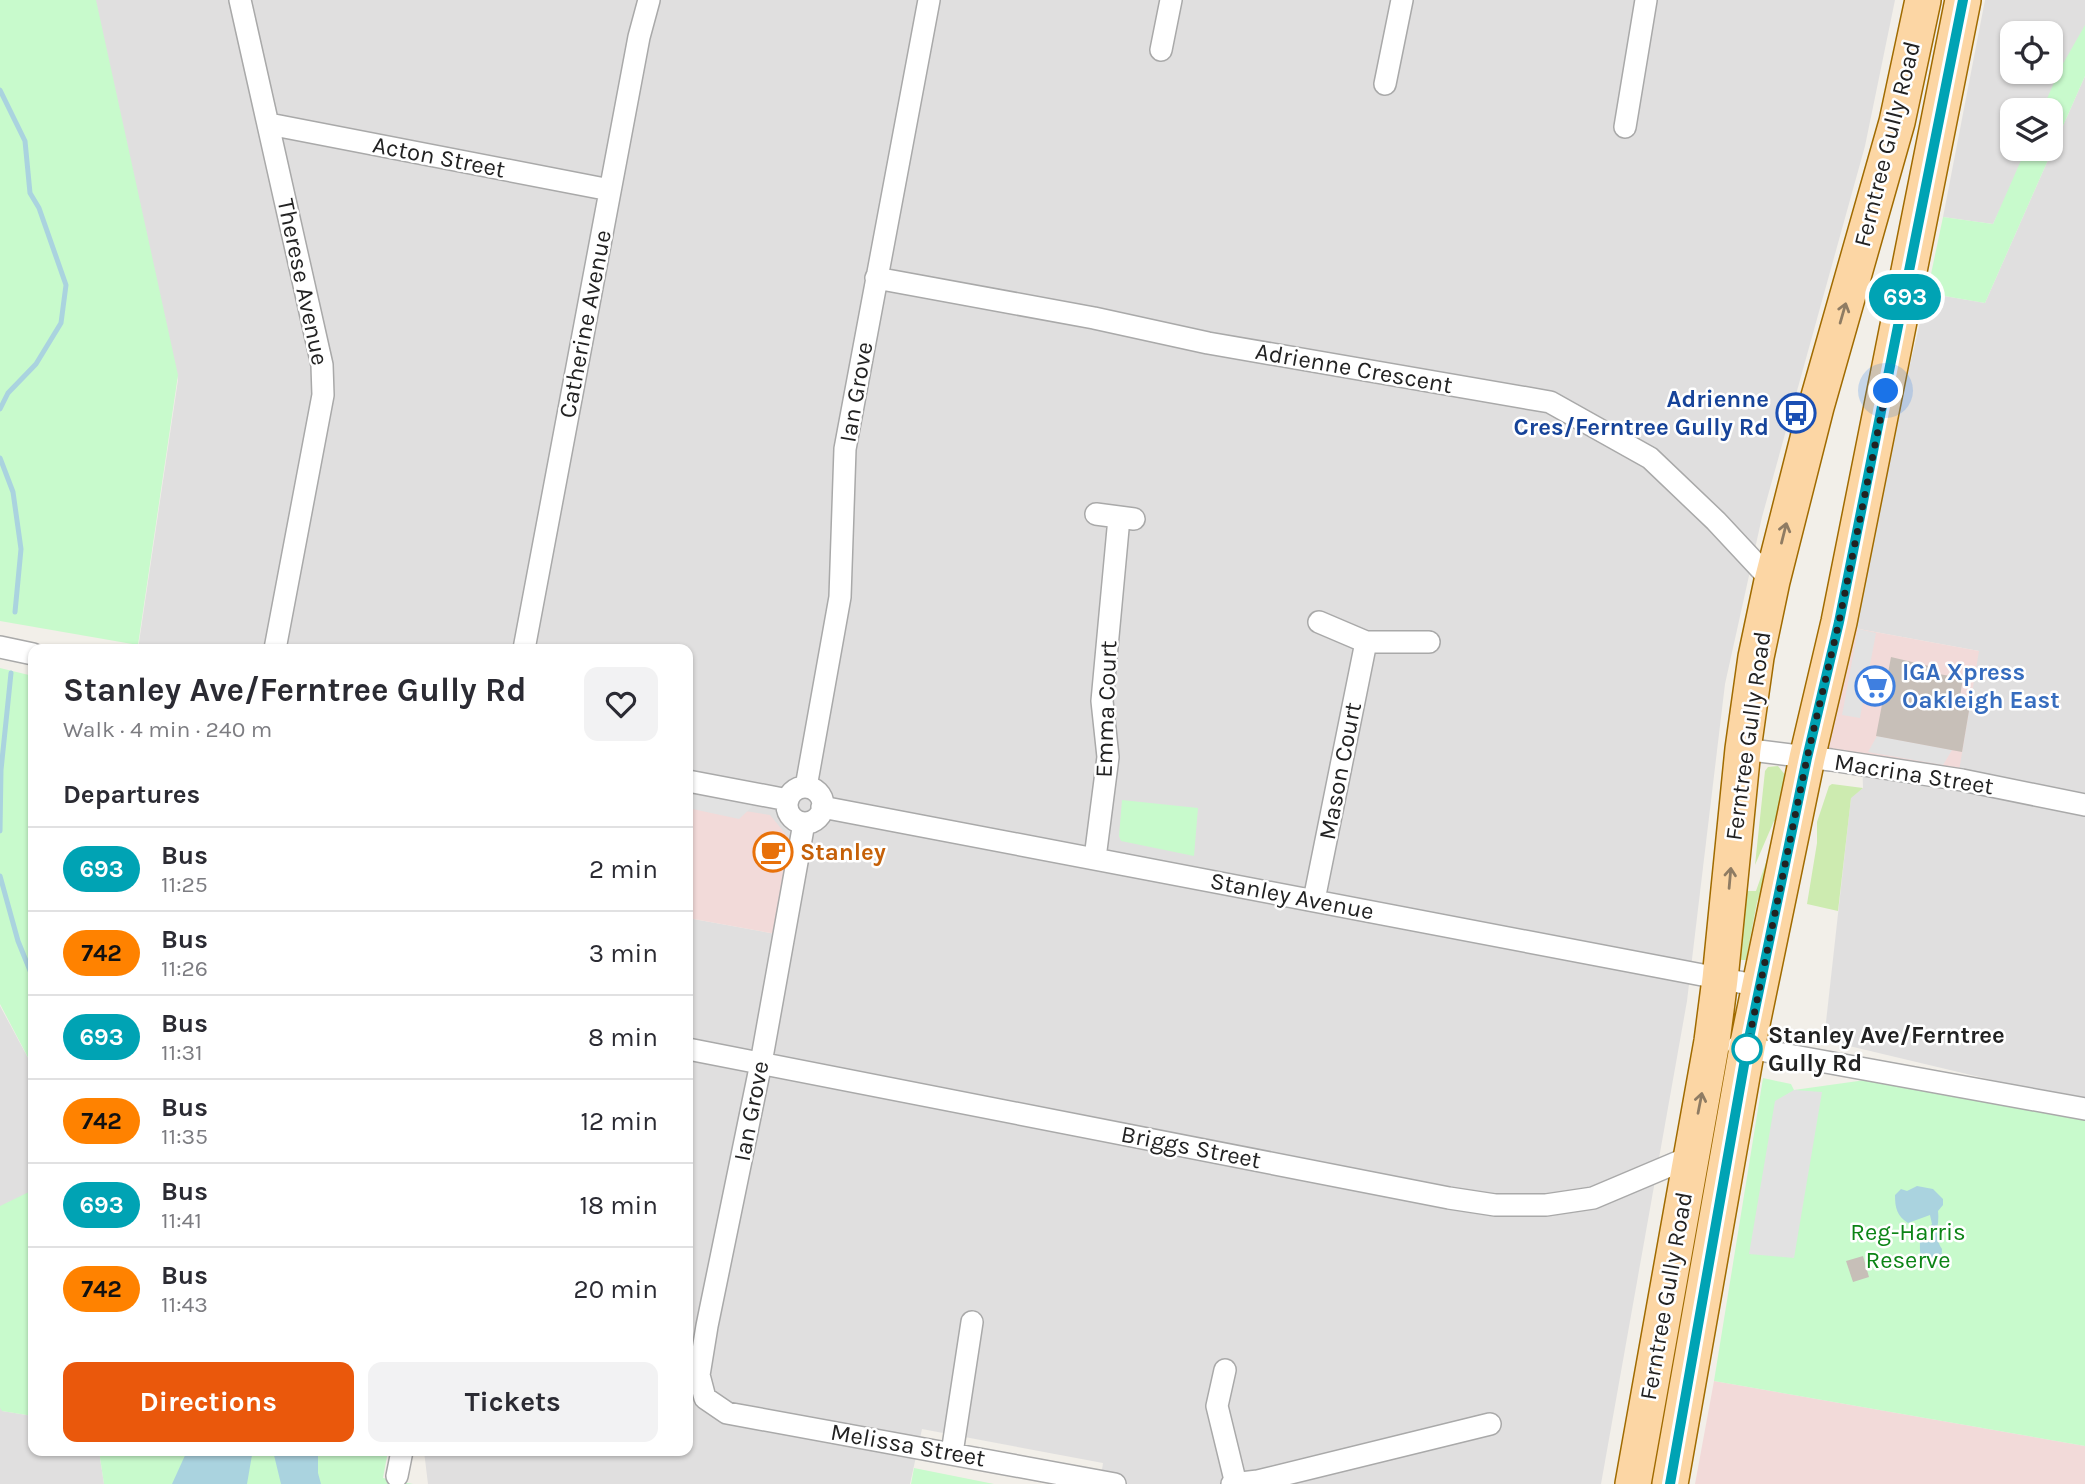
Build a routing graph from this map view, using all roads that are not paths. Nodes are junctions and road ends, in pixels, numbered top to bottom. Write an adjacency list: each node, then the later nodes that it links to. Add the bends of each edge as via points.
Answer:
1 (240, 0): 11 (street, Therese Avenue)
2 (649, 0): 13 (street, Catherine Avenue)
3 (929, 0): 14 (street, Ian Grove)
4 (1171, 0): 9 (street)
5 (1402, 0): 10 (street)
6 (1646, 0): 12 (street)
7 (1923, 0): 16 (main road, Ferntree Gully Road, one-way to 7, via 1897,122)
8 (1963, 0): 25 (main road, Ferntree Gully Road, via 1839,622)
9 (1161, 50)
10 (1385, 84)
11 (269, 124): 13 (street, Acton Street); 20 (street, Therese Avenue, via 322,365 323,395)
12 (1625, 127)
13 (610, 190): 21 (street, Catherine Avenue)
14 (876, 278): 16 (street, Adrienne Crescent, via 1208,343 1550,402 1650,458); 27 (street, Ian Grove, via 845,449 840,597)
15 (1096, 514): 32 (street, Emma Court, via 1126,519 1102,701 1108,757)
16 (1772, 581): 24 (main road, Ferntree Gully Road)
17 (1319, 622): 18 (street)
18 (1366, 642): 19 (street); 33 (street, Mason Court)
19 (1429, 642)
20 (276, 644)
21 (525, 644)
22 (0, 647): 23 (street)
23 (28, 653)
24 (1743, 749): 25 (street, Macrina Street); 34 (main road, Ferntree Gully Road, one-way to 24)
25 (1807, 758): 29 (street, Macrina Street, via 1962,780); 35 (main road, Ferntree Gully Road)
26 (693, 782): 28 (street)
27 (806, 787): 28 (street); 30 (street, via 816,792)
28 (788, 800): 31 (street, via 789,814)
29 (2085, 804)
30 (822, 807): 31 (street, via 817,818); 32 (street, Stanley Avenue)
31 (804, 823): 39 (street, Ian Grove)
32 (1095, 858): 33 (street, Stanley Avenue)
33 (1314, 900): 34 (street, Stanley Avenue)
34 (1720, 979): 35 (street, Stanley Avenue); 36 (main road, Ferntree Gully Road)
35 (1760, 986): 37 (main road, Ferntree Gully Road)
36 (1712, 1041): 37 (street); 41 (main road, Ferntree Gully Road, one-way to 36)
37 (1747, 1048): 40 (street); 54 (main road, Ferntree Gully Road)
38 (693, 1050): 39 (street, Briggs Street)
39 (761, 1063): 41 (street, Briggs Street, via 1496,1205 1546,1205 1593,1198); 43 (street, Ian Grove)
40 (2085, 1109)
41 (1690, 1157): 53 (main road, Ferntree Gully Road)
42 (972, 1322): 47 (street)
43 (698, 1324): 45 (street, Ian Grove, via 699,1374)
44 (1225, 1370): 52 (street, via 1217,1406)
45 (705, 1398): 47 (street, Melissa Street, via 727,1413)
46 (1490, 1424): 50 (street)
47 (952, 1453): 51 (street, Melissa Street)
48 (401, 1456): 49 (street)
49 (397, 1476)
50 (1258, 1483): 52 (street)
51 (1115, 1484)
52 (1234, 1484)
53 (1633, 1484)
54 (1670, 1484)

